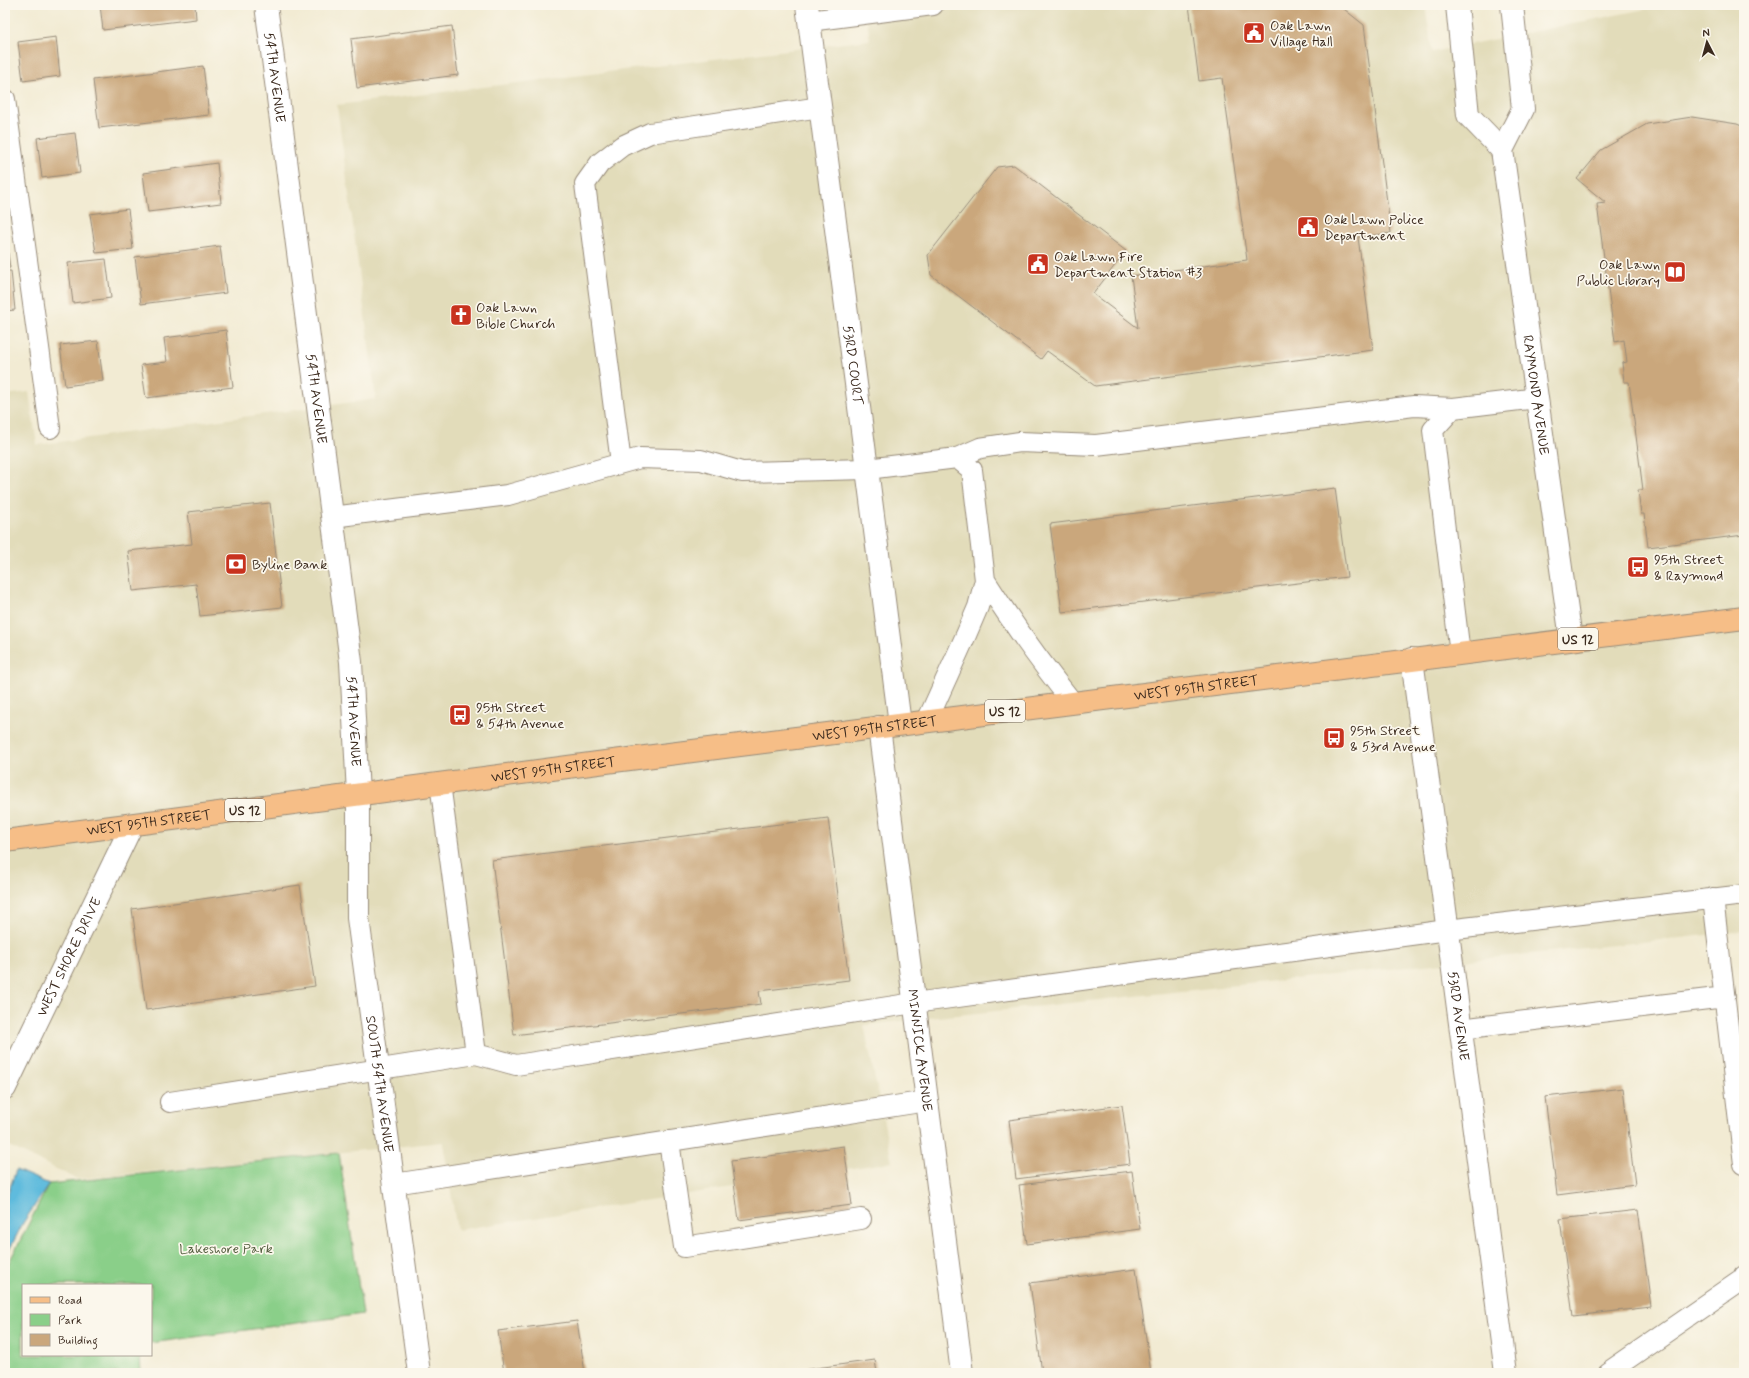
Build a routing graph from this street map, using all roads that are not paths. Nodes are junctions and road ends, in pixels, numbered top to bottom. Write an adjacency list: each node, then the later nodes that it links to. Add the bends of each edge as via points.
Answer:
1 (266, 5): 15 (street, 54TH AVENUE)
2 (933, 5): 5 (lane)
3 (1457, 5): 8 (street, via 1468,115)
4 (1512, 5): 8 (street, via 1523,109)
5 (808, 13): 7 (street, 53RD COURT)
6 (5, 99): 11 (lane)
7 (820, 107): 13 (lane, via 650,132 622,146 600,164 585,184); 14 (street, 53RD COURT)
8 (1502, 150): 9 (street, RAYMOND AVENUE)
9 (1537, 398): 10 (lane); 18 (street, RAYMOND AVENUE)
10 (1454, 408): 12 (lane, via 1414,406 1096,445 1020,442 980,448); 19 (lane, via 1434,430)
11 (50, 428)
12 (957, 458): 14 (lane); 16 (lane, via 972,470)
13 (621, 463): 14 (lane, via 640,458 701,460 742,472); 15 (lane, via 508,495)
14 (867, 469): 23 (street, 53RD COURT)
15 (332, 517): 26 (street, 54TH AVENUE, via 351,662)
16 (985, 580): 21 (lane, via 1010,620); 22 (lane, via 978,607)
17 (1744, 618): 18 (main road, WEST 95TH STREET / US 12)
18 (1571, 640): 19 (main road, WEST 95TH STREET / US 12)
19 (1460, 654): 20 (main road, WEST 95TH STREET / US 12)
20 (1412, 659): 21 (main road, WEST 95TH STREET / US 12); 31 (street, 53RD AVENUE)
21 (1073, 703): 22 (main road, WEST 95TH STREET / US 12)
22 (927, 721): 23 (main road, WEST 95TH STREET / US 12)
23 (900, 724): 24 (main road, WEST 95TH STREET / US 12)
24 (879, 727): 25 (main road, WEST 95TH STREET / US 12); 33 (street, MINNICK AVENUE)
25 (440, 783): 26 (main road, WEST 95TH STREET / US 12); 35 (lane)
26 (358, 794): 27 (main road, WEST 95TH STREET / US 12); 36 (street, SOUTH 54TH AVENUE, via 358,918)
27 (132, 825): 28 (main road, WEST 95TH STREET / US 12); 37 (street, WEST SHORE DRIVE)
28 (5, 841)
29 (1744, 894): 30 (lane)
30 (1713, 898): 31 (lane); 32 (lane)
31 (1447, 930): 33 (lane); 34 (street, 53RD AVENUE)
32 (1725, 997): 34 (lane); 41 (lane)
33 (914, 1003): 35 (lane, via 516,1065); 39 (street, MINNICK AVENUE)
34 (1460, 1029): 47 (street, 53RD AVENUE)
35 (476, 1054): 36 (lane)
36 (378, 1070): 38 (lane); 42 (street, SOUTH 54TH AVENUE)
37 (8, 1076)
38 (170, 1102)
39 (927, 1102): 40 (lane); 46 (street, MINNICK AVENUE)
40 (669, 1141): 42 (lane); 43 (lane, via 684,1248)
41 (1744, 1164)
42 (394, 1184): 45 (street, SOUTH 54TH AVENUE)
43 (861, 1219)
44 (1744, 1276): 48 (lane)
45 (419, 1373)
46 (962, 1373)
47 (1506, 1373)
48 (1606, 1373)

